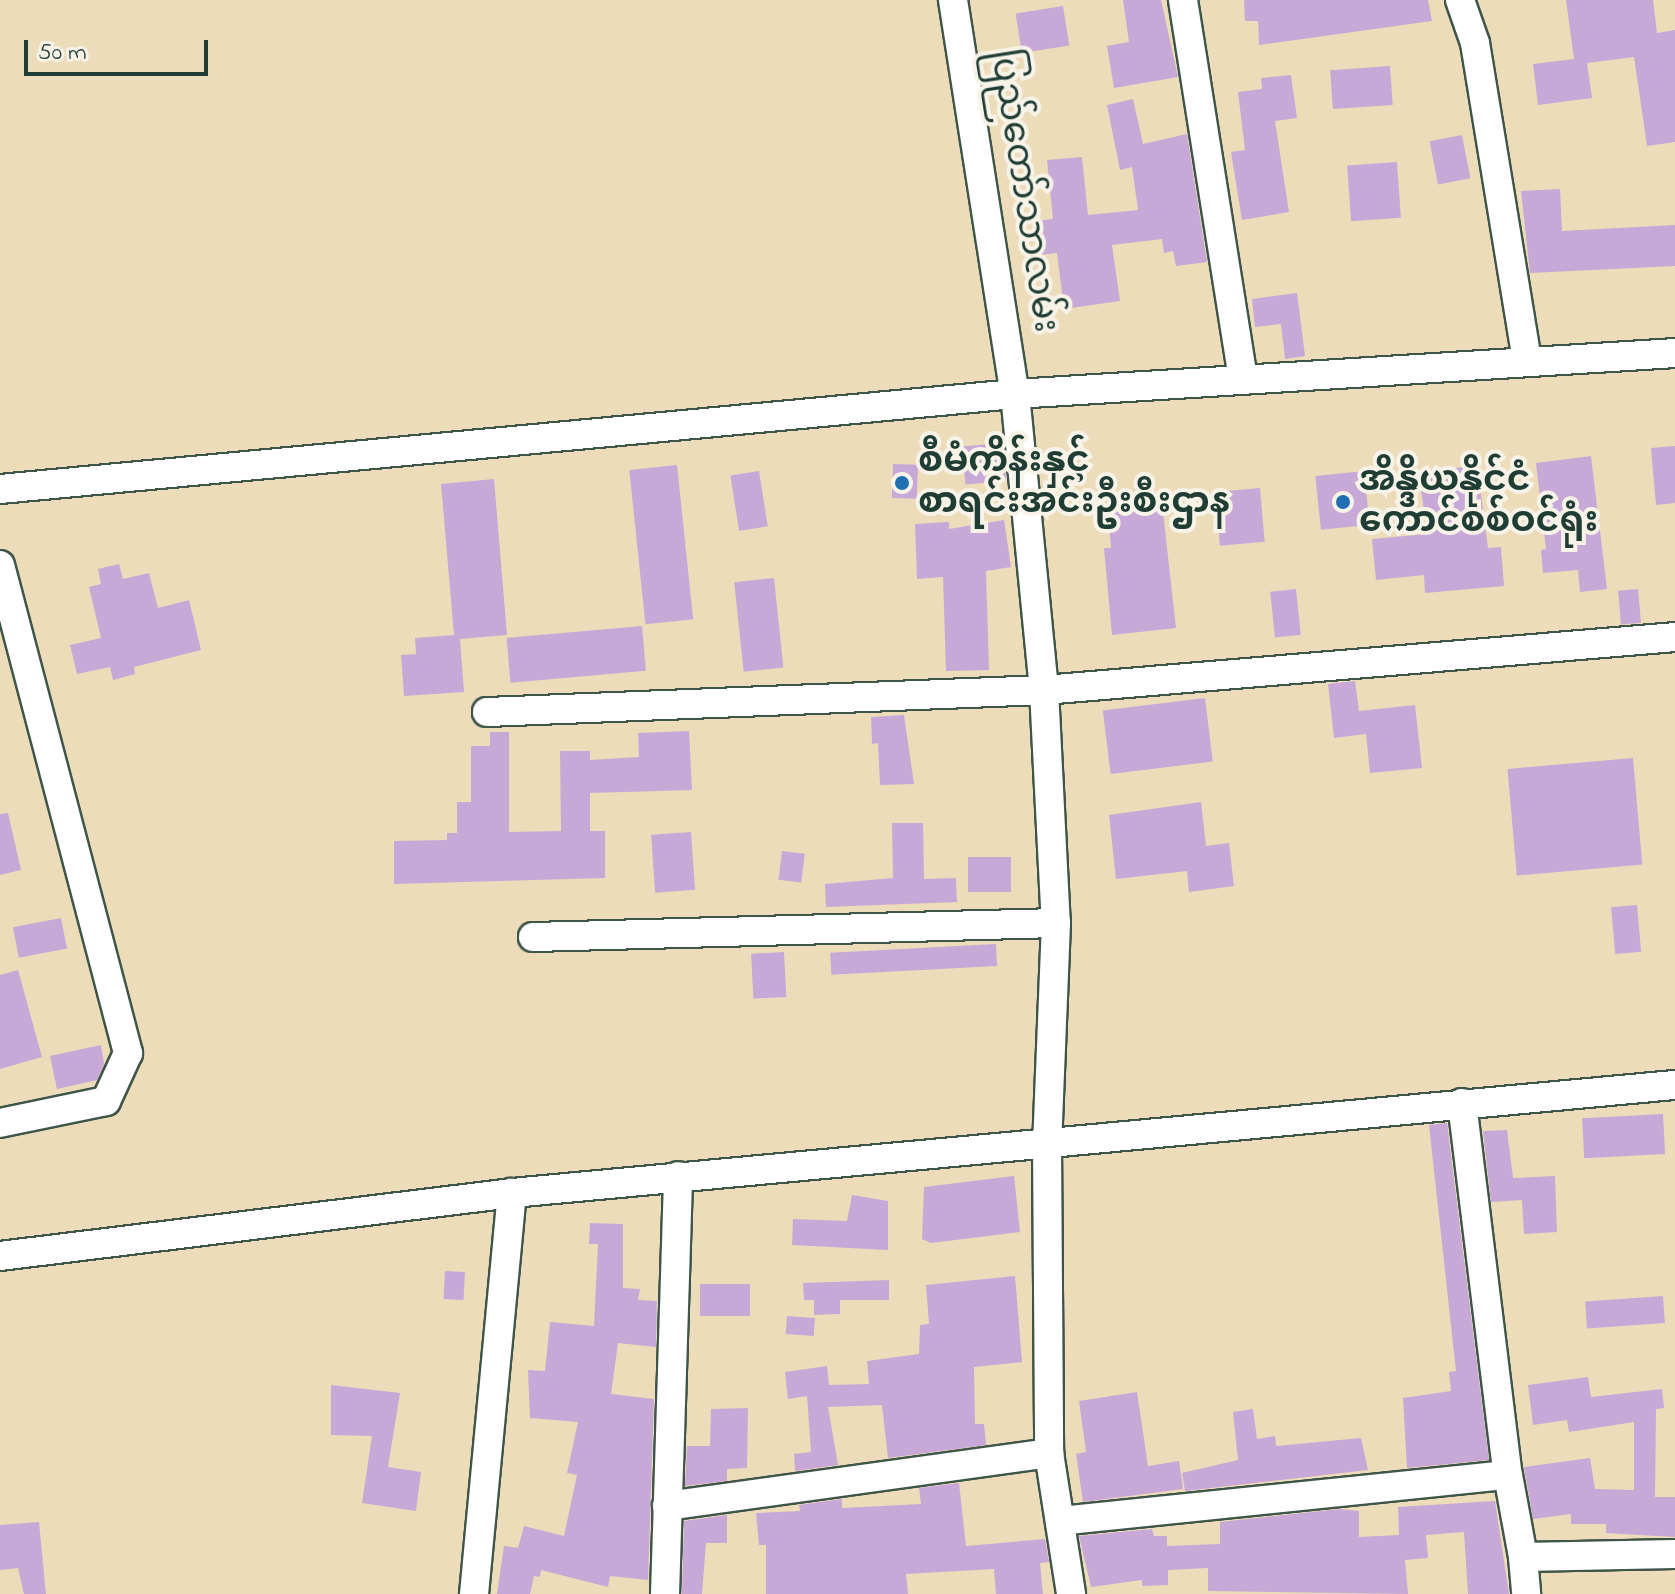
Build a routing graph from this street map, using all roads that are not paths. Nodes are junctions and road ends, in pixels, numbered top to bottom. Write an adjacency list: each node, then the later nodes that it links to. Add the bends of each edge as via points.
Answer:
1 (953, 0): 7 (street, ပြည်တော်သာလမ်း)
2 (1183, 0): 6 (street)
3 (1460, 0): 5 (street, via 1475,43)
4 (1675, 353): 5 (street)
5 (1527, 361): 6 (street)
6 (1243, 379): 7 (street)
7 (1015, 394): 8 (street); 11 (street, ပြည်တော်သာလမ်း)
8 (0, 489)
9 (0, 565): 17 (street, via 128,1053 106,1101)
10 (1675, 637): 11 (street)
11 (1044, 690): 12 (street); 13 (street, ပြည်တော်သာလမ်း)
12 (487, 712)
13 (1056, 923): 14 (street); 18 (street, ပြည်တော်သာလမ်း)
14 (533, 937)
15 (1675, 1085): 16 (street)
16 (1462, 1103): 18 (street); 23 (street)
17 (0, 1123)
18 (1047, 1144): 19 (street); 22 (street, ပြည်တော်သာလမ်း)
19 (678, 1176): 20 (street); 24 (street)
20 (512, 1193): 21 (street); 28 (street)
21 (0, 1256)
22 (1049, 1453): 24 (street); 25 (street, ပြည်တော်သာလမ်း)
23 (1508, 1475): 25 (street); 27 (street)
24 (667, 1506): 29 (street)
25 (1060, 1521): 30 (street, ပြည်တော်သာလမ်း)
26 (1675, 1554): 27 (street)
27 (1523, 1557): 31 (street)
28 (474, 1594)
29 (665, 1594)
30 (1071, 1594)
31 (1526, 1594)

